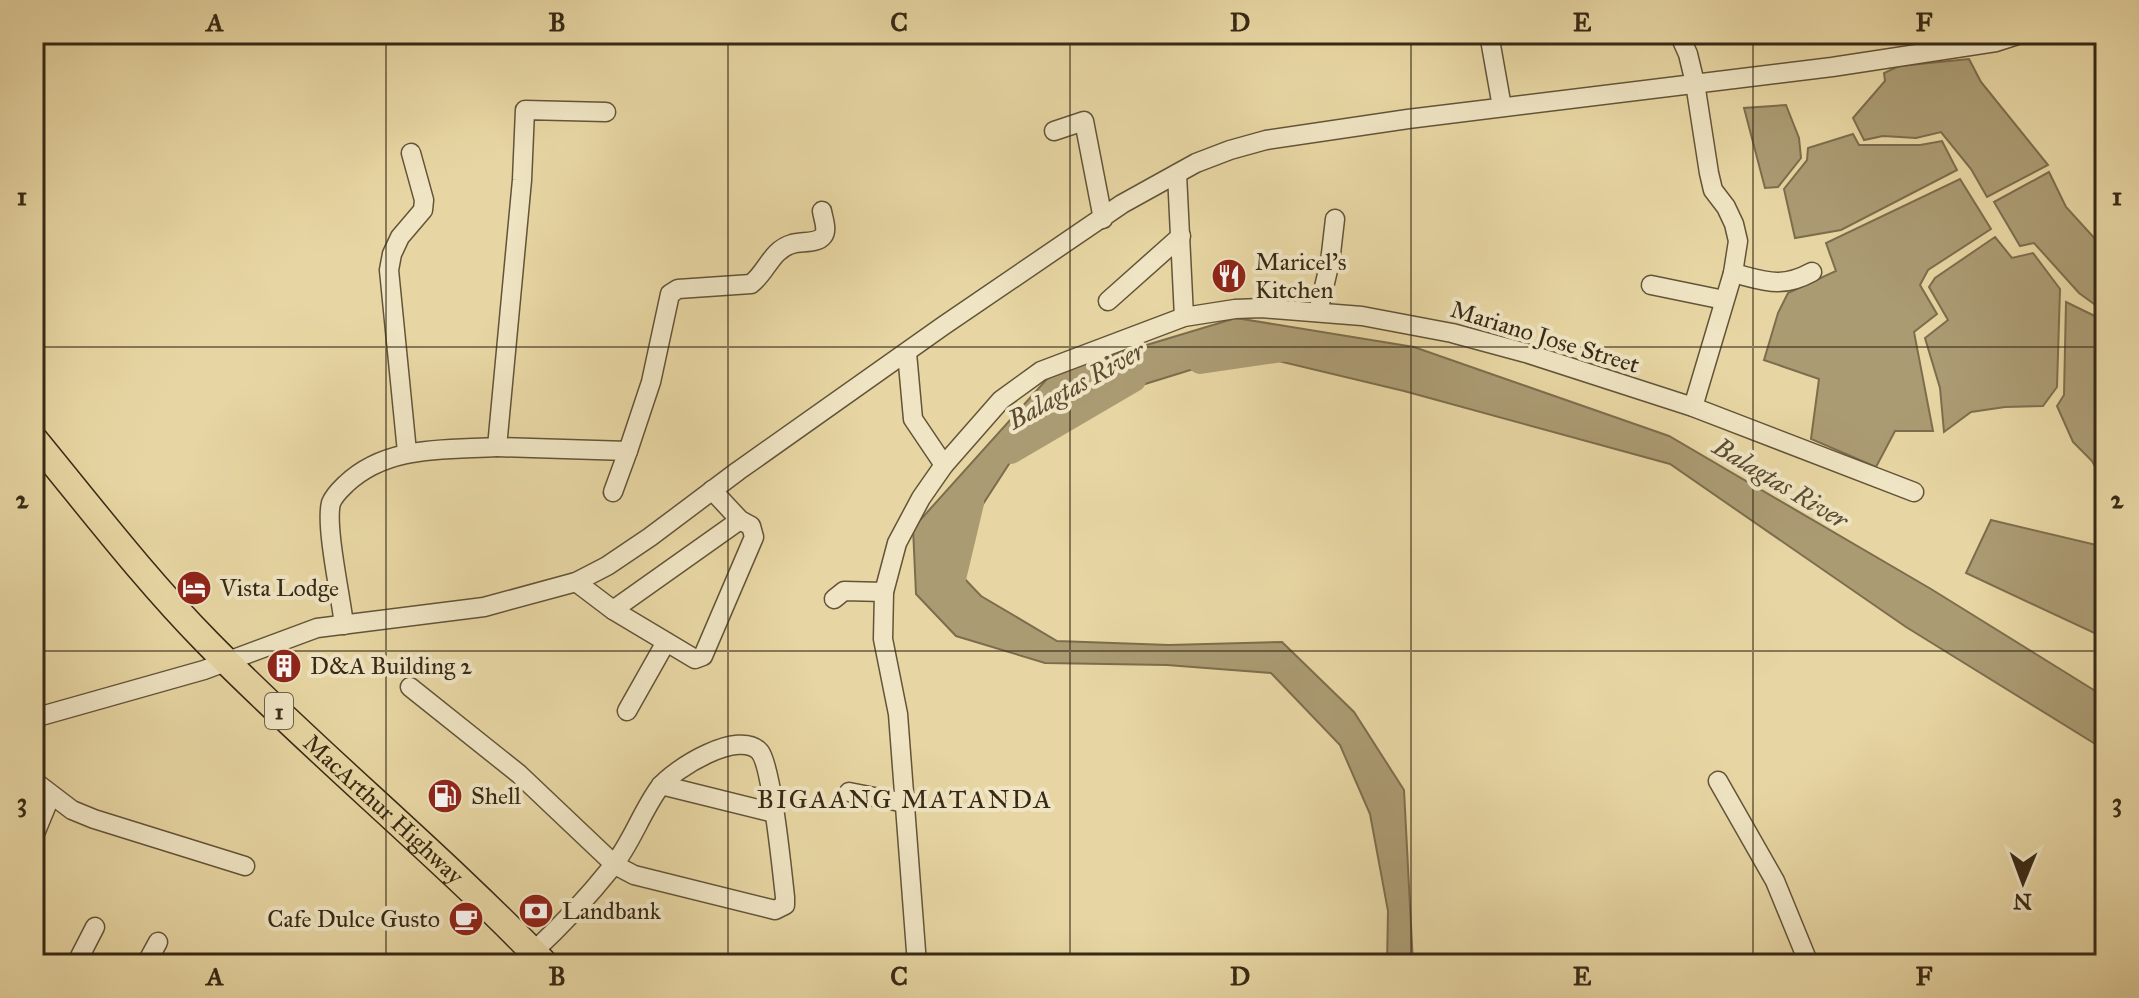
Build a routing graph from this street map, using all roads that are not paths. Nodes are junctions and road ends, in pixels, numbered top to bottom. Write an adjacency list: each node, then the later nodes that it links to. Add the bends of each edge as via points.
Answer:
1 (1489, 34): 5 (street)
2 (1679, 34): 4 (street)
3 (2021, 34): 4 (street, via 1832,67)
4 (1695, 83): 5 (street); 15 (street, via 1713,190 1738,241)
5 (1502, 107): 9 (street, via 1266,140)
6 (606, 112): 24 (street, via 525,110)
7 (1054, 131): 11 (street, via 1084,121)
8 (411, 153): 26 (street, via 423,210 400,237 389,270)
9 (1177, 174): 11 (street); 13 (street)
10 (822, 211): 25 (street, via 823,237 781,249 751,284 670,294 651,382)
11 (1103, 219): 21 (street)
12 (1335, 219): 19 (street)
13 (1181, 236): 18 (street); 20 (street)
14 (1812, 272): 15 (street, via 1774,284)
15 (1733, 273): 17 (street)
16 (1651, 285): 17 (street)
17 (1724, 300): 22 (street)
18 (1108, 301)
19 (1318, 312): 20 (street, Mariano Jose Street, via 1235,309); 22 (street, Mariano Jose Street, via 1497,344)
20 (1184, 317): 27 (street, Mariano Jose Street, via 1041,371 1001,400)
21 (907, 353): 27 (street, via 913,419); 28 (street)
22 (1693, 407): 30 (street, Mariano Jose Street)
23 (34, 439): 38 (highway, MacArthur Highway / 1)
24 (497, 447): 25 (street); 26 (street)
25 (628, 451): 29 (street)
26 (407, 452): 36 (street, via 366,467 331,504)
27 (944, 465): 33 (street, Mariano Jose Street, via 908,519)
28 (712, 490): 31 (street); 32 (street, via 650,537)
29 (613, 492)
30 (1914, 492)
31 (740, 520): 35 (street); 37 (street, via 751,526 754,537 703,656 695,659)
32 (576, 582): 35 (street); 36 (street, via 484,607)
33 (884, 592): 34 (street, via 844,591); 47 (street, Mariano Jose Street, via 883,639 898,714)
34 (834, 599)
35 (613, 610): 37 (street)
36 (344, 625): 38 (street, via 296,634)
37 (666, 642): 40 (street)
38 (227, 662): 41 (street); 54 (highway, MacArthur Highway / 1)
39 (410, 687): 50 (street, via 546,797)
40 (627, 711)
41 (34, 718)
42 (34, 781): 46 (street)
43 (1718, 781): 58 (street, via 1775,881)
44 (661, 785): 48 (street); 48 (street, via 715,751 745,743 759,752 765,765); 50 (street)
45 (849, 792): 47 (street)
46 (51, 795): 49 (street); 51 (street, via 94,819)
47 (905, 803): 57 (street, Mariano Jose Street)
48 (774, 813): 50 (street, via 785,897 781,909 634,875)
49 (34, 836)
50 (615, 865): 54 (street, via 551,935)
51 (245, 866)
52 (95, 927): 55 (street)
53 (158, 942): 56 (street)
54 (539, 958)
55 (76, 964)
56 (146, 964)
57 (917, 964)
58 (1809, 964)

